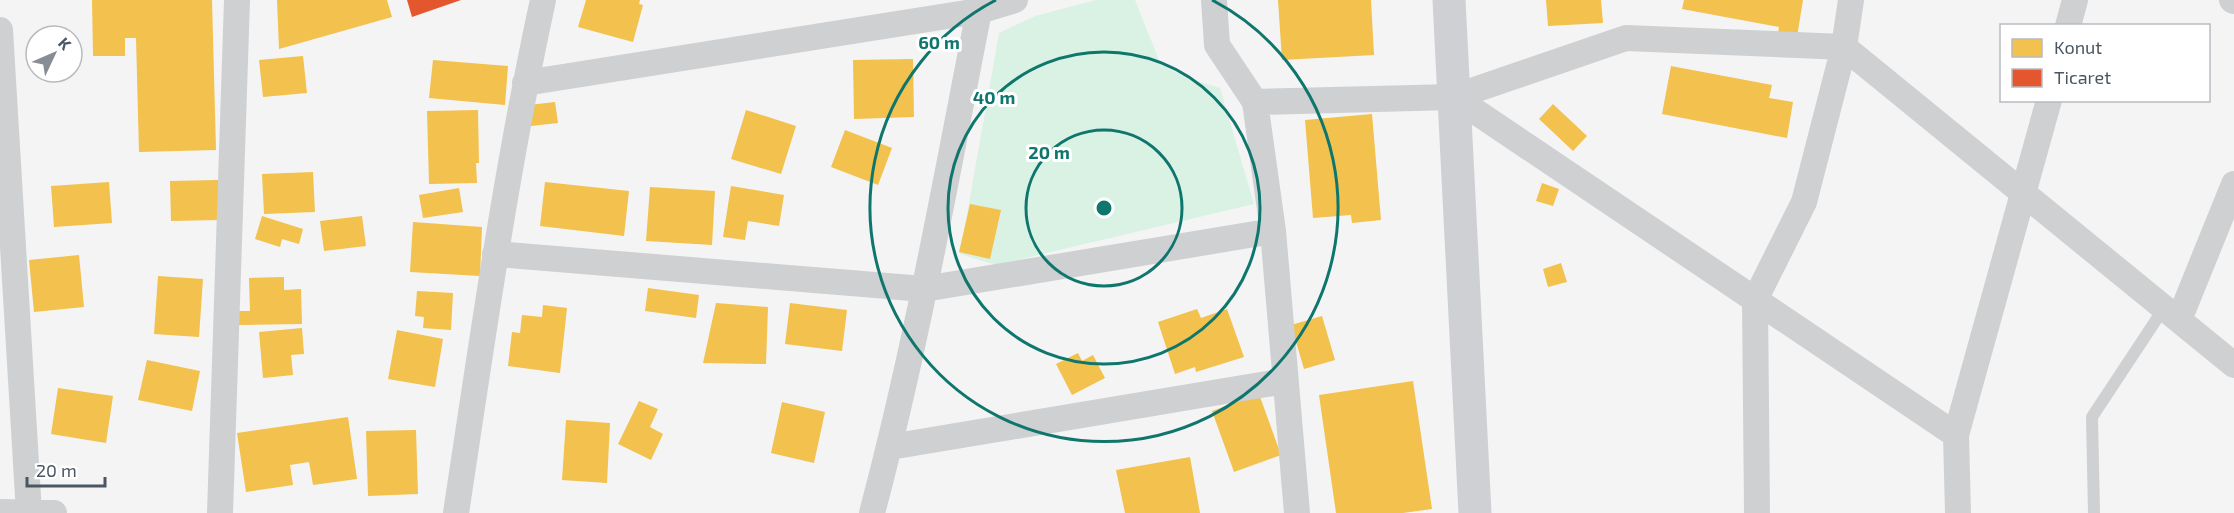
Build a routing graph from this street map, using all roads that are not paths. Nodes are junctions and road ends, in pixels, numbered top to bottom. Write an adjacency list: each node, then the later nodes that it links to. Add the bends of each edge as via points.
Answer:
1 (237, 0): 30 (street)
2 (543, 0): 12 (street)
3 (1015, 0): 8 (street)
4 (1214, 0): 14 (street, via 1217,45)
5 (1449, 0): 13 (main road)
6 (1851, 0): 11 (street)
7 (2075, 0): 9 (street)
8 (979, 11): 12 (street); 20 (street)
9 (2069, 24)
10 (0, 30): 28 (street)
11 (1844, 46): 13 (street, via 1626,38); 17 (street); 21 (street, via 1804,202)
12 (525, 83): 19 (street)
13 (1454, 97): 14 (street); 21 (street); 34 (main road)
14 (1255, 102): 18 (street)
15 (2048, 102): 17 (street)
16 (2234, 184): 22 (street)
17 (2025, 194): 22 (street); 25 (street)
18 (1273, 231): 20 (street); 24 (street)
19 (495, 254): 20 (street); 31 (street)
20 (924, 289): 26 (street)
21 (1755, 300): 25 (street); 35 (street)
22 (2172, 314): 23 (street); 37 (lane, via 2092,417)
23 (2234, 365)
24 (1285, 381): 26 (street); 33 (street)
25 (1956, 435): 36 (street)
26 (890, 447): 32 (street)
27 (0, 512): 28 (street)
28 (29, 513): 29 (street)
29 (54, 513)
30 (220, 513)
31 (456, 513)
32 (872, 513)
33 (1297, 513)
34 (1475, 513)
35 (1757, 513)
36 (1958, 513)
37 (2094, 513)

